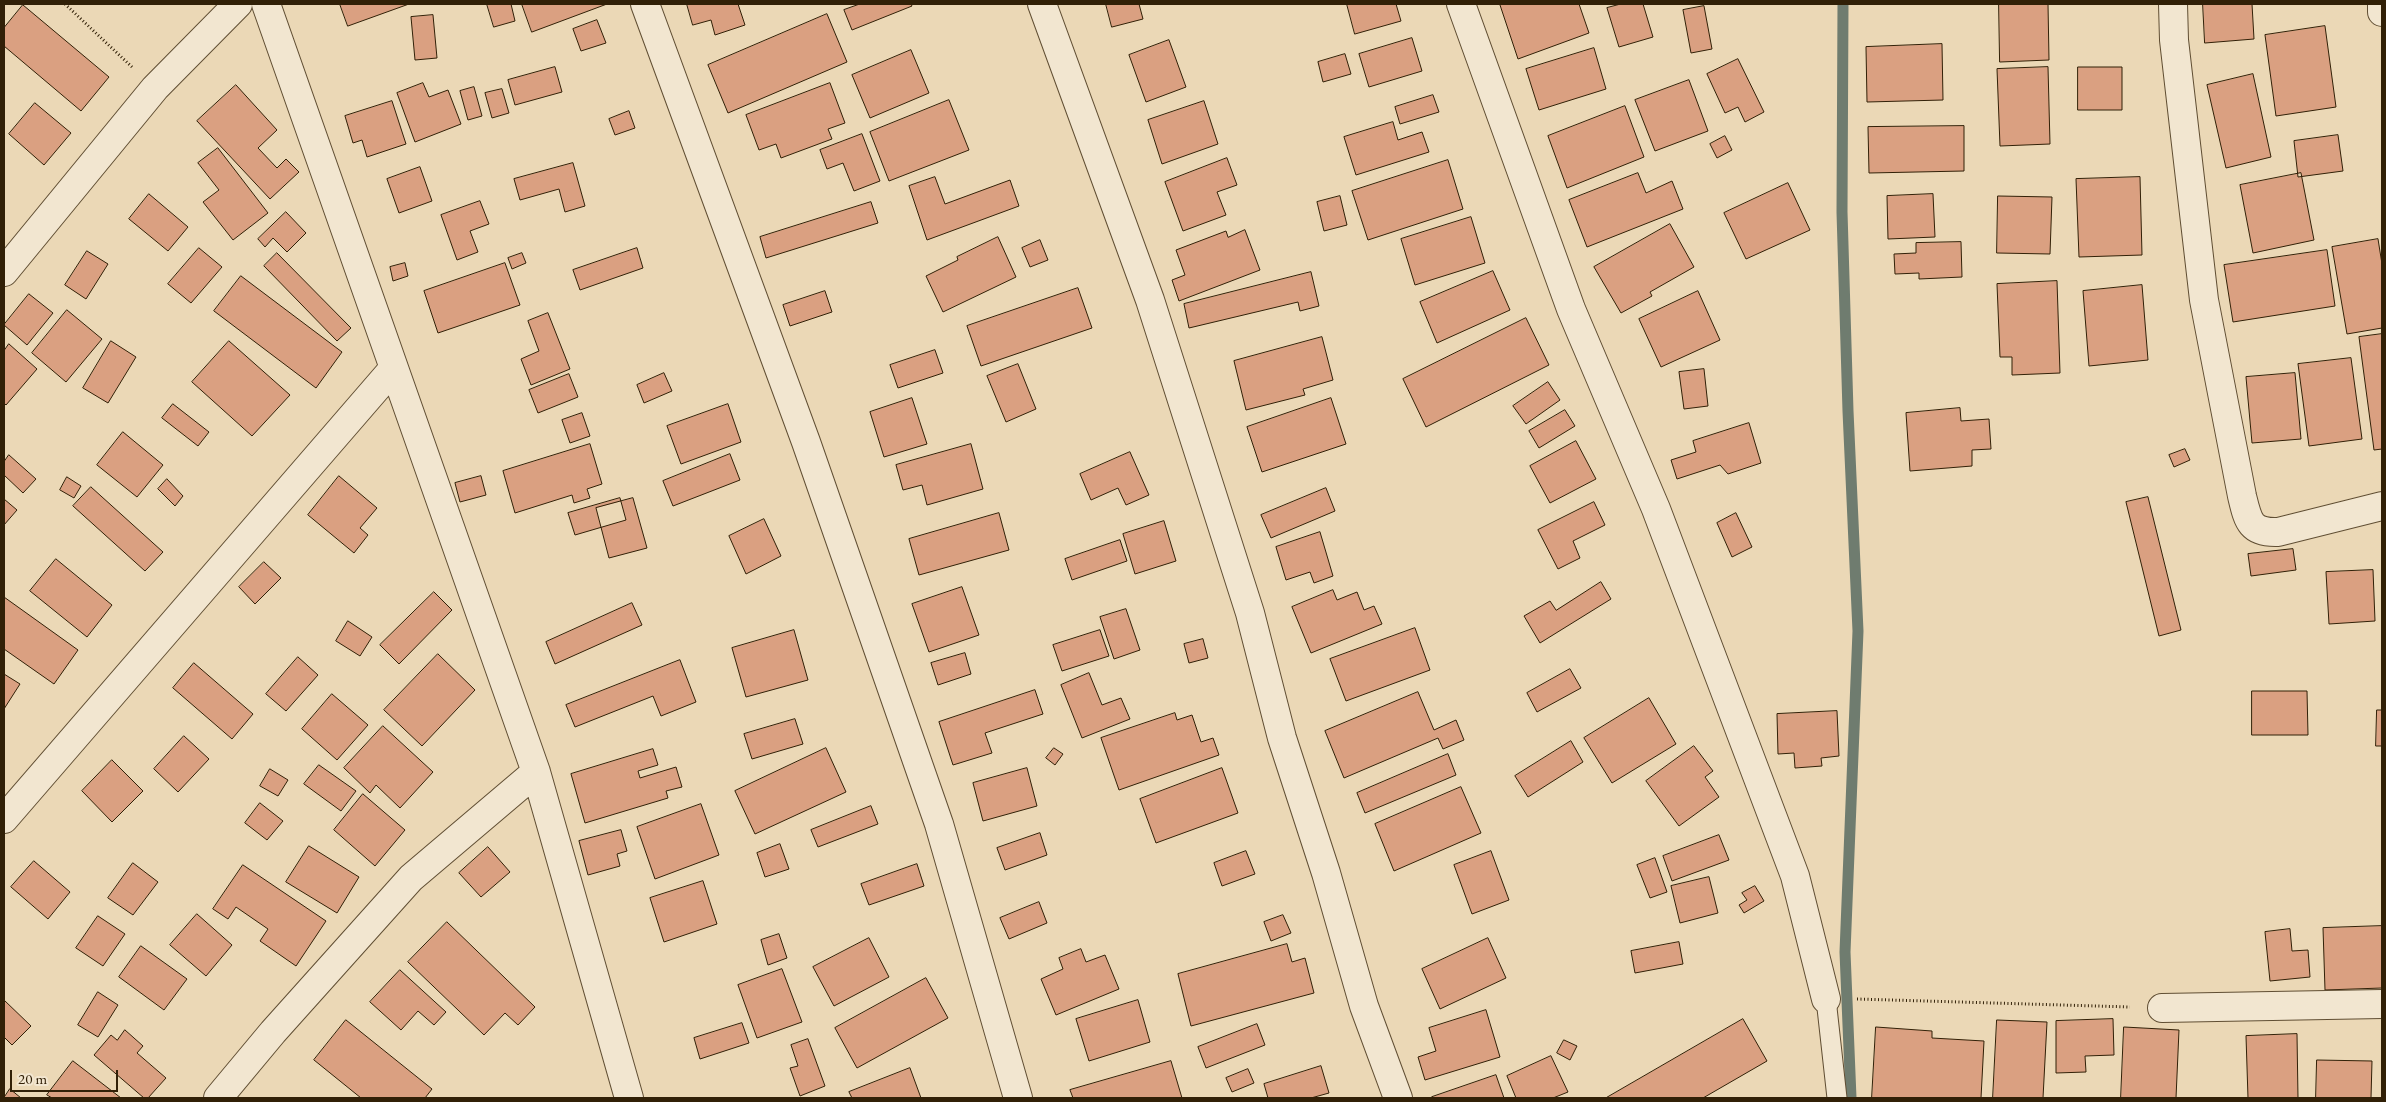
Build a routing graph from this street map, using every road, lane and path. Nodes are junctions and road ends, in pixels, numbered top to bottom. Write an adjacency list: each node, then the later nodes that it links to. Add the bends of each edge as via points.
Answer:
1 (65, 4): 10 (path)
2 (238, 4): 10 (street)
3 (266, 4): 12 (street)
4 (645, 4): 21 (street, via 806,442 939,824)
5 (1042, 4): 22 (street, via 1150,300 1250,613 1282,738 1326,873 1364,1006)
6 (1461, 4): 16 (street, via 1571,309 1656,509 1794,876)
7 (2173, 4): 13 (street, via 2174,40 2204,300 2248,521 2262,532 2278,532)
8 (2382, 4): 9 (street)
9 (2382, 12)
10 (155, 88): 11 (street)
11 (4, 272)
12 (393, 369): 14 (street); 15 (street)
13 (2382, 506)
14 (536, 772): 19 (street, via 411,878); 20 (street)
15 (4, 819)
16 (1826, 999): 18 (path); 23 (lane)
17 (2382, 1004): 18 (street)
18 (2162, 1008)
19 (218, 1098)
20 (629, 1098)
21 (1018, 1098)
22 (1398, 1098)
23 (1837, 1098)

